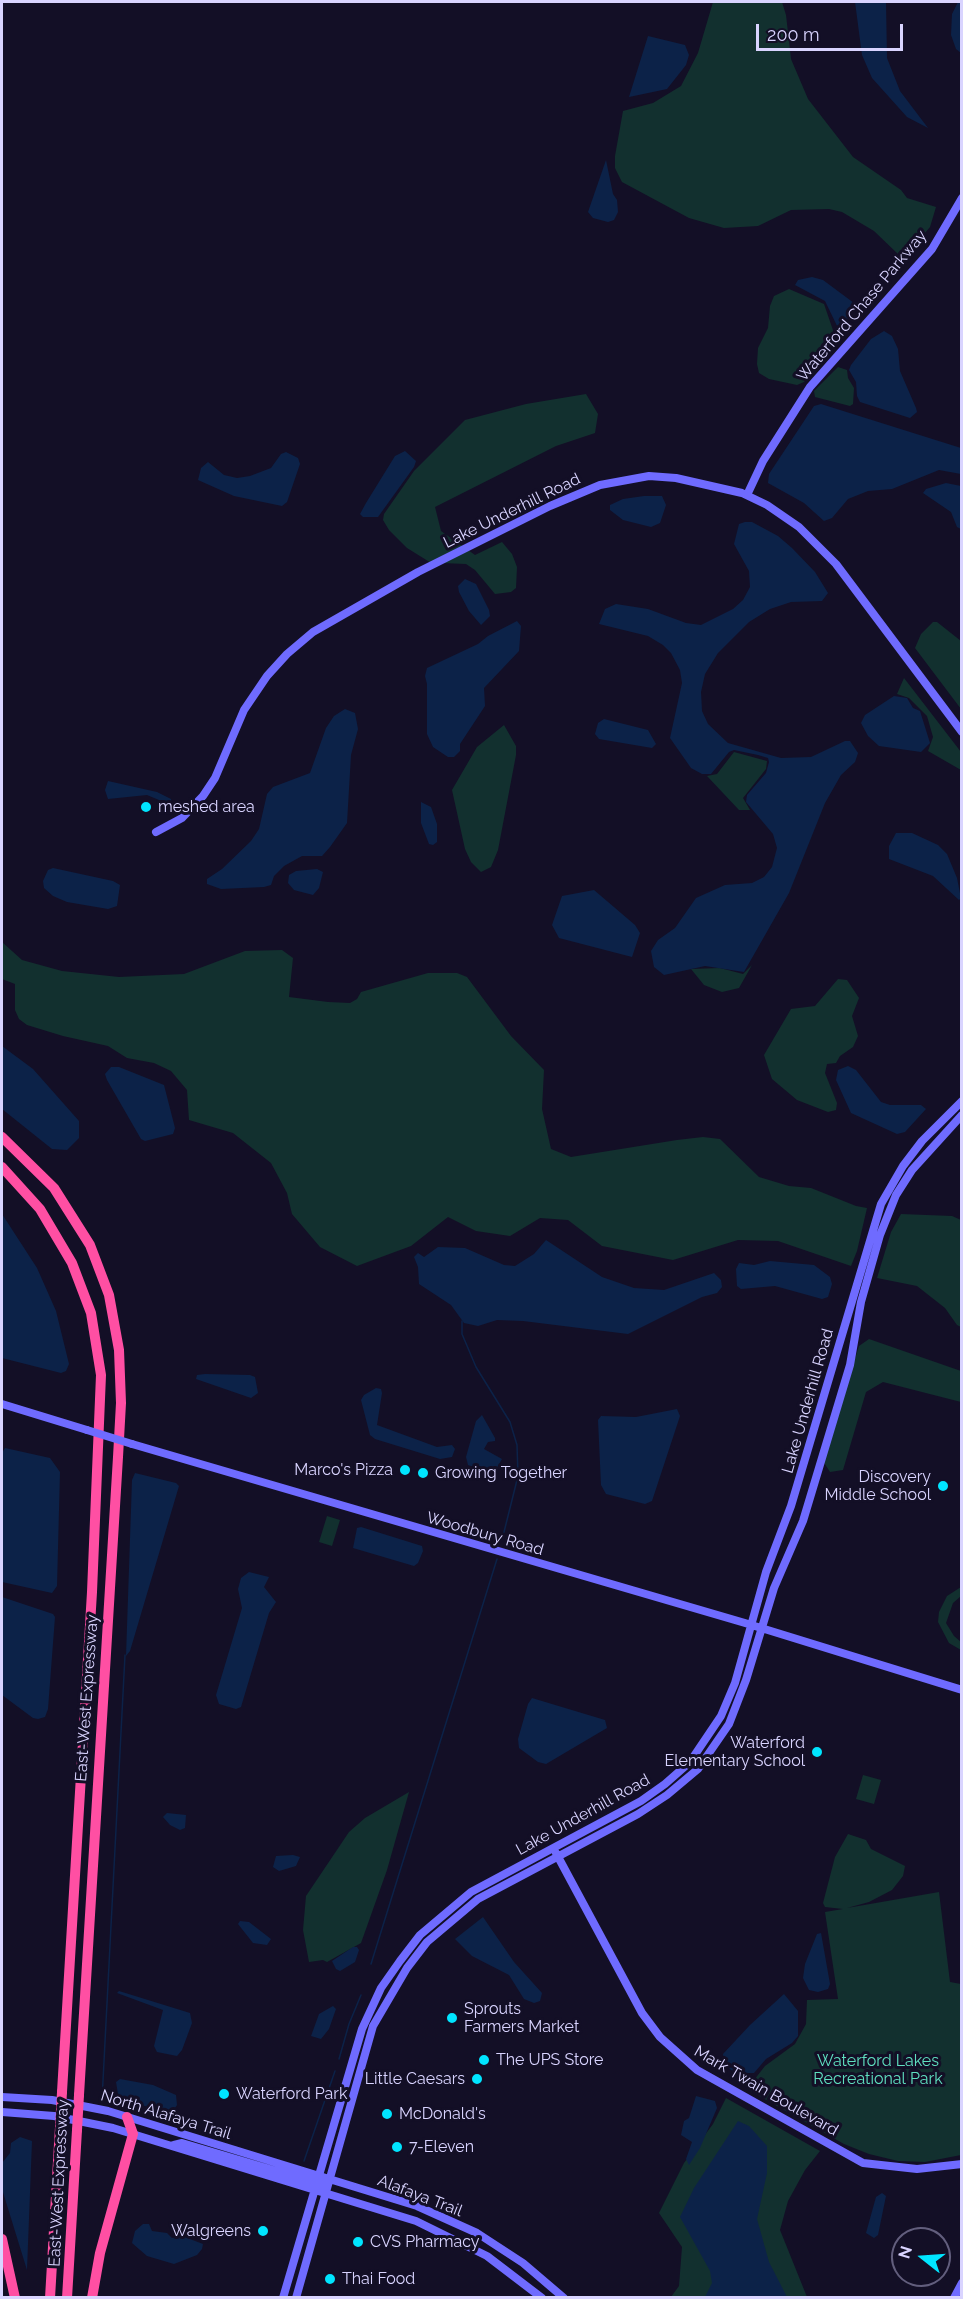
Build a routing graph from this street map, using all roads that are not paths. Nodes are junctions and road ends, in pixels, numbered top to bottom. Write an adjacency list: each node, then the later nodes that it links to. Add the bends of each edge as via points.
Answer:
1 (962, 198): 2 (street, Waterford Chase Parkway, via 932,249 810,387 763,461)
2 (747, 495): 3 (street, Lake Underhill Road, via 799,527 836,564); 4 (street, Lake Underhill Road, via 676,478 649,476 600,485 542,510 349,609 313,632 267,676 241,715 208,790 182,818)
3 (962, 732)
4 (156, 832)
5 (962, 1101): 10 (street, Lake Underhill Road, via 916,1149 881,1204 794,1497)
6 (962, 1115): 11 (street, Lake Underhill Road, via 921,1157 886,1217 861,1302 850,1365 802,1521)
7 (2, 1137): 28 (highway, East-West Expressway, bridge, via 54,1188 90,1245 109,1294 119,1350 121,1403)
8 (2, 1167): 27 (highway, East-West Expressway, bridge, via 40,1209 72,1263 93,1322 101,1375)
9 (2, 1404): 10 (street, Woodbury Road, bridge)
10 (750, 1624): 11 (street, Woodbury Road); 13 (street, Lake Underhill Road, via 729,1700 690,1762 641,1801)
11 (762, 1628): 12 (street, Woodbury Road); 14 (street, Lake Underhill Road, via 729,1724 698,1769 638,1814)
12 (962, 1690)
13 (554, 1848): 14 (street, Mark Twain Boulevard); 20 (street, Lake Underhill Road, via 471,1892 420,1935 400,1961 367,2017)
14 (558, 1856): 19 (street, Mark Twain Boulevard, via 642,2013 660,2037 697,2070 864,2163 917,2169); 21 (street, Lake Underhill Road, via 478,1899 427,1942 407,1968 373,2026)
15 (2, 2097): 17 (street, North Alafaya Trail, via 70,2103)
16 (2, 2112): 18 (street, North Alafaya Trail, via 63,2117)
17 (128, 2117): 18 (highway); 20 (street, North Alafaya Trail)
18 (133, 2134): 20 (street, North Alafaya Trail, via 172,2146 182,2143); 29 (highway, via 100,2253)
19 (962, 2163)
20 (317, 2183): 21 (street, Alafaya Trail); 21 (street, Alafaya Trail); 30 (street, Lake Underhill Road)
21 (327, 2186): 23 (street, Alafaya Trail, via 435,2213); 24 (street, Alafaya Trail); 31 (street, Lake Underhill Road)
22 (2, 2239): 26 (highway)
23 (493, 2244): 24 (street, via 480,2242); 33 (street, Alafaya Trail, via 523,2263)
24 (470, 2246): 32 (street, Alafaya Trail)
25 (962, 2283): 34 (street)
26 (15, 2298)
27 (50, 2298)
28 (67, 2298)
29 (92, 2298)
30 (283, 2298)
31 (296, 2298)
32 (542, 2298)
33 (564, 2298)
34 (954, 2298)

